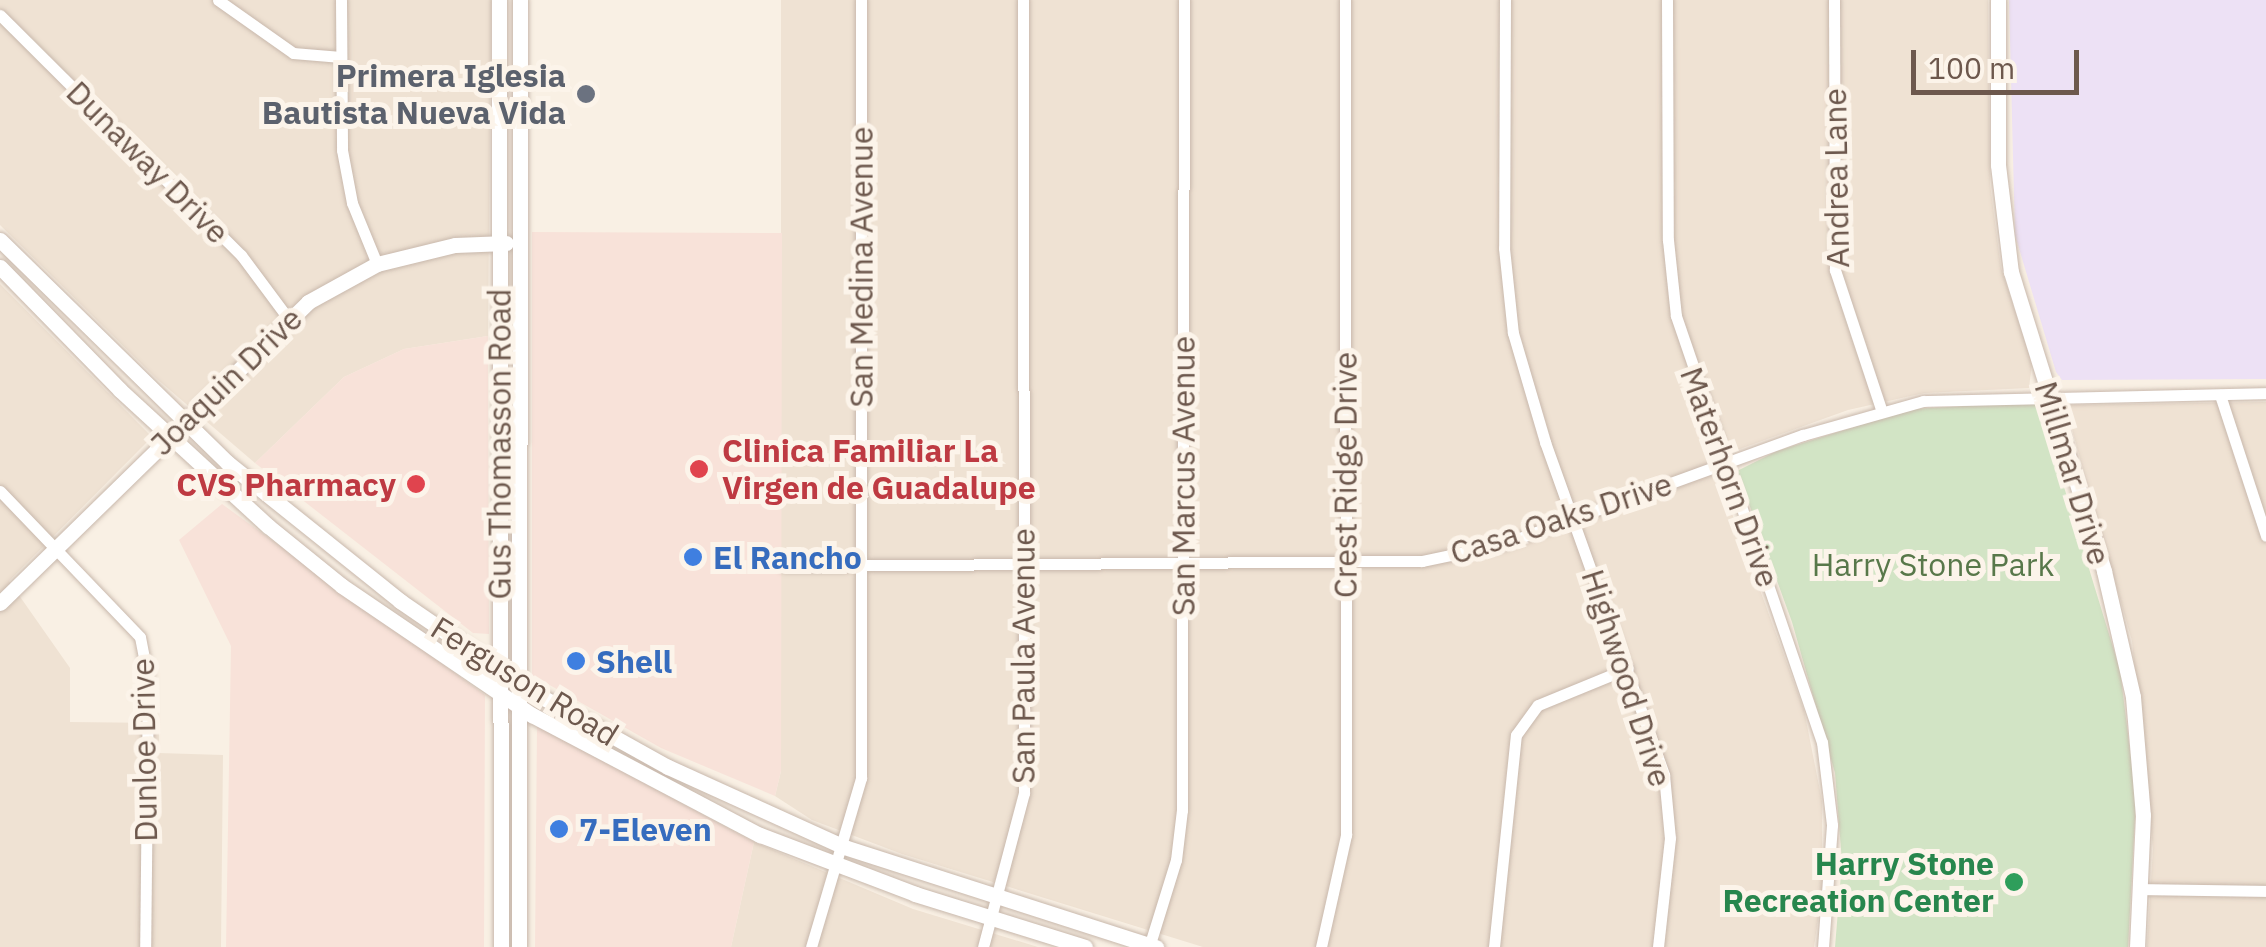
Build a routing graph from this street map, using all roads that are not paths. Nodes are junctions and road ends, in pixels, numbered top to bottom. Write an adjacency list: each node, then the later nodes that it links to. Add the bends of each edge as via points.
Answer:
1 (218, 0): 14 (street, via 280,47)
2 (341, 0): 14 (street)
3 (499, 0): 16 (main road, Gus Thomasson Road)
4 (520, 0): 17 (main road, Gus Thomasson Road)
5 (862, 0): 37 (street, San Medina Avenue)
6 (1024, 0): 38 (street, San Paula Avenue)
7 (1184, 0): 39 (street, San Marcus Avenue)
8 (1345, 0): 40 (street, Crest Ridge Drive)
9 (1505, 0): 31 (street, Highwood Drive, via 1504,248 1513,333)
10 (1668, 0): 29 (street, Materhorn Drive, via 1670,278 1683,347)
11 (1834, 0): 24 (street, Andrea Lane, via 1835,270)
12 (1998, 0): 22 (main road, Millmar Drive, via 2002,220 2018,301)
13 (0, 16): 20 (street, Dunaway Drive, via 241,255)
14 (341, 56): 18 (street, via 346,178)
15 (0, 240): 27 (main road, Ferguson Road)
16 (499, 243): 17 (main road, Joaquin Drive); 18 (main road, Joaquin Drive, via 455,245); 25 (main road, Gus Thomasson Road)
17 (520, 244): 26 (main road, Gus Thomasson Road)
18 (377, 264): 20 (main road, Joaquin Drive)
19 (0, 267): 28 (main road, Ferguson Road)
20 (287, 317): 27 (main road, Joaquin Drive)
21 (2266, 393): 23 (street, Casa Oaks Drive)
22 (2049, 394): 23 (street, Casa Oaks Drive); 24 (street, Casa Oaks Drive, via 1962,396); 49 (main road, Millmar Drive, via 2124,647 2139,750)
23 (2220, 394): 32 (street)
24 (1881, 409): 29 (street, Casa Oaks Drive)
25 (499, 410): 26 (main road); 33 (main road, Gus Thomasson Road)
26 (520, 410): 35 (main road, Gus Thomasson Road)
27 (183, 421): 28 (main road, Joaquin Drive); 43 (main road, Ferguson Road, via 346,560)
28 (168, 435): 34 (main road, Joaquin Drive); 45 (main road, Ferguson Road, via 342,586)
29 (1724, 462): 31 (street, Casa Oaks Drive); 63 (street, Materhorn Drive, via 1822,742 1832,824)
30 (0, 491): 34 (street, Dunloe Drive)
31 (1574, 517): 40 (street, Casa Oaks Drive, via 1459,555); 42 (street, Highwood Drive)
32 (2266, 536)
33 (499, 539): 35 (main road); 43 (main road, Gus Thomasson Road)
34 (57, 548): 41 (main road, Joaquin Drive); 54 (street, Dunloe Drive, via 130,621 147,658)
35 (519, 552): 44 (main road, Gus Thomasson Road)
36 (784, 566): 37 (street, Casa Oaks Drive)
37 (860, 566): 38 (street, Casa Oaks Drive); 47 (street, San Medina Avenue, via 861,778)
38 (1022, 566): 39 (street, Casa Oaks Drive); 51 (street, San Paula Avenue, via 1024,792)
39 (1182, 566): 40 (street, Casa Oaks Drive); 53 (street, San Marcus Avenue, via 1181,828)
40 (1345, 566): 60 (street, Crest Ridge Drive, via 1346,836)
41 (0, 603)
42 (1628, 668): 61 (street, via 1538,705 1516,735 1508,865); 62 (street, Highwood Drive, via 1670,812)
43 (500, 670): 44 (main road, Ferguson Road); 45 (main road, Gus Thomasson Road)
44 (519, 683): 46 (main road, Gus Thomasson Road); 47 (main road, Ferguson Road, via 668,767)
45 (501, 694): 46 (main road, Ferguson Road); 55 (main road, Gus Thomasson Road)
46 (518, 707): 48 (main road, Ferguson Road, via 698,806); 56 (main road, Gus Thomasson Road)
47 (844, 847): 48 (street, San Medina Avenue); 51 (main road, Ferguson Road)
48 (837, 866): 52 (main road, Ferguson Road); 57 (street, San Medina Avenue)
49 (2141, 890): 50 (street); 64 (main road, Millmar Drive)
50 (2266, 891)
51 (997, 898): 52 (street, San Paula Avenue); 53 (main road, Ferguson Road)
52 (992, 918): 58 (street, San Paula Avenue); 59 (main road, Ferguson Road)
53 (1152, 946)
54 (145, 947)
55 (502, 947)
56 (518, 947)
57 (810, 947)
58 (983, 947)
59 (1084, 947)
60 (1321, 947)
61 (1494, 947)
62 (1658, 947)
63 (1823, 947)
64 (2137, 947)

